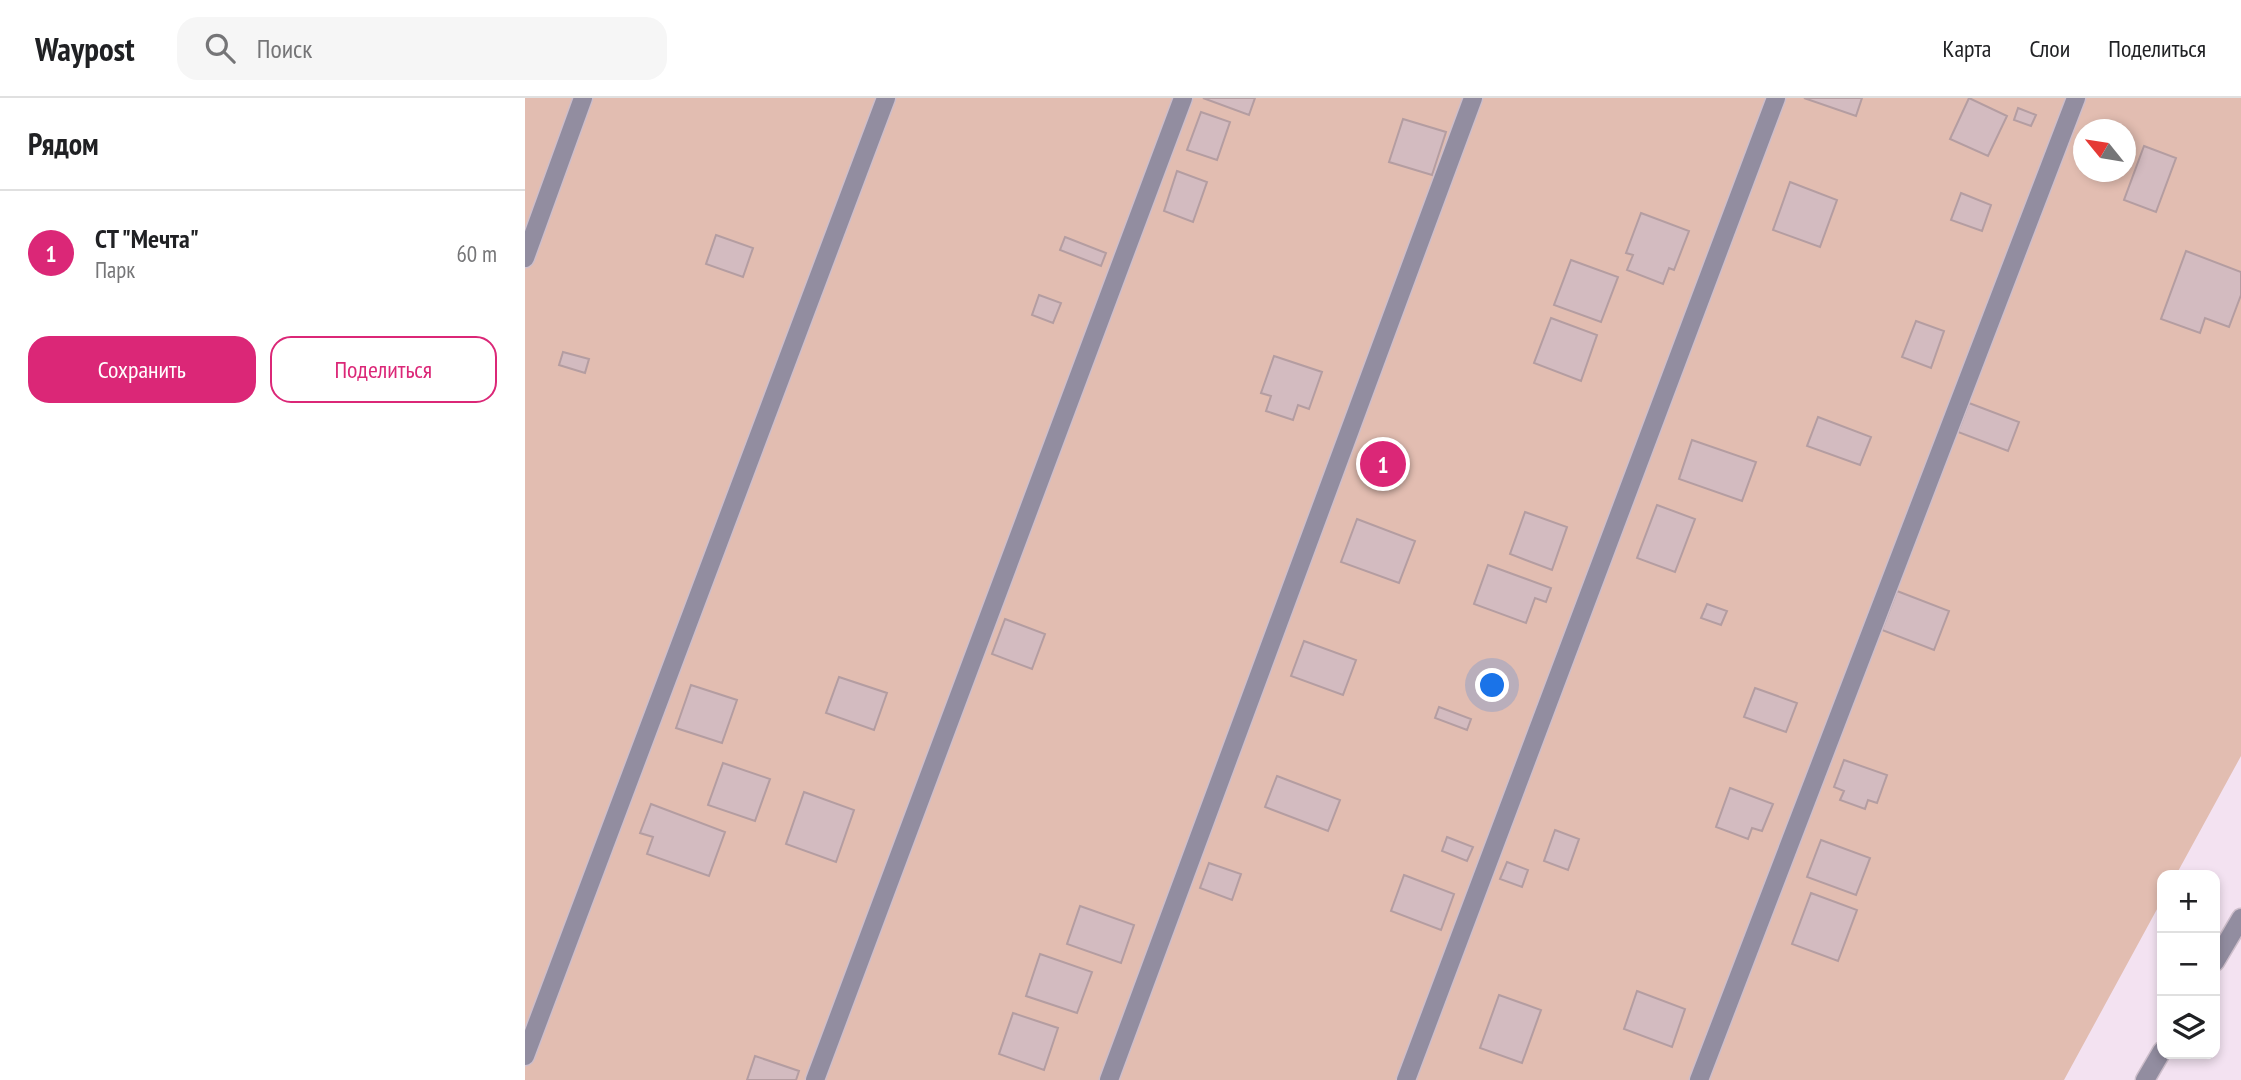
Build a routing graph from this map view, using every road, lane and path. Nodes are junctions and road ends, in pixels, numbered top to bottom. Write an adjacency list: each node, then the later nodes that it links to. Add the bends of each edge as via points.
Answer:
1 (583, 98): 7 (lane)
2 (886, 98): 10 (lane)
3 (1183, 98): 12 (lane)
4 (1473, 98): 13 (lane)
5 (1776, 98): 14 (lane)
6 (2075, 98): 15 (lane)
7 (525, 258)
8 (2241, 918): 9 (lane)
9 (2220, 954)
10 (525, 1056)
11 (2157, 1059): 16 (lane)
12 (815, 1080)
13 (1109, 1080)
14 (1406, 1080)
15 (1699, 1080)
16 (2145, 1080)

